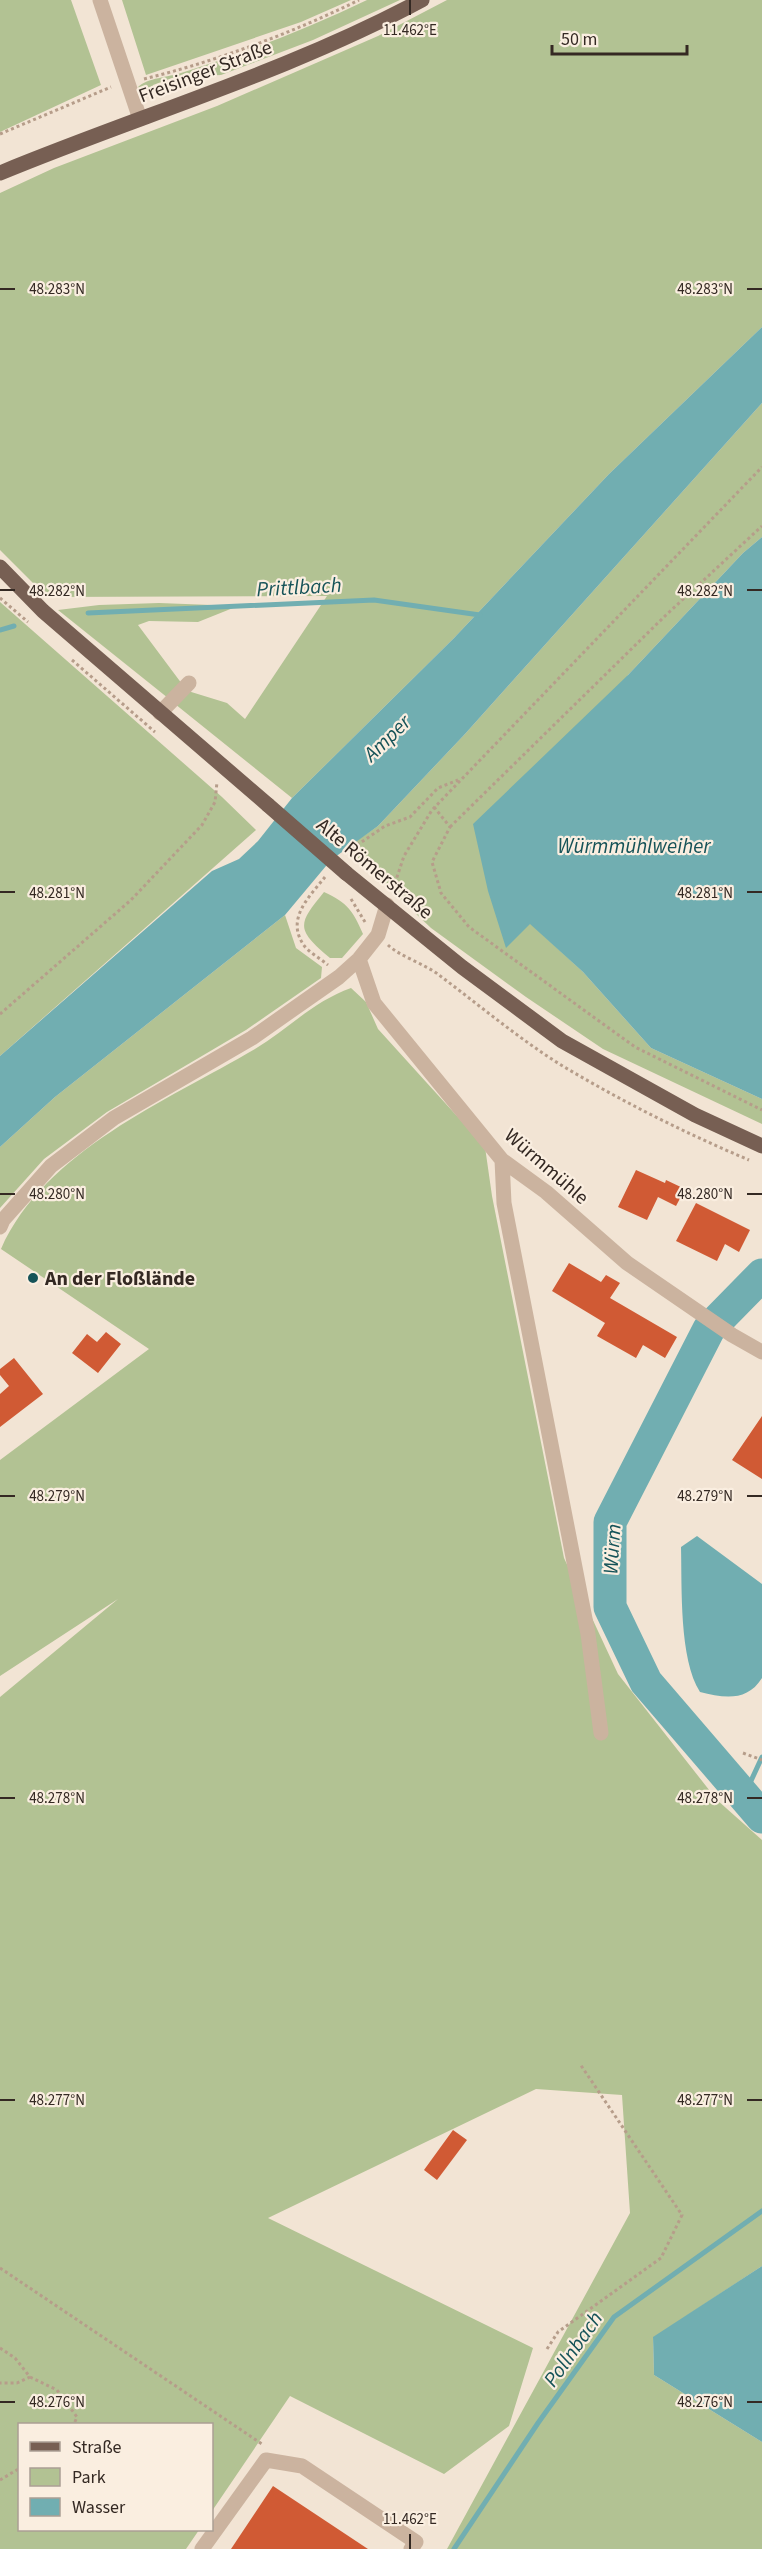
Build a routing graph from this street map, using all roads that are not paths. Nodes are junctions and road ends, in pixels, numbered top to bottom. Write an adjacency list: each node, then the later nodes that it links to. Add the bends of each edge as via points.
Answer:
1 (100, 0): 3 (street)
2 (422, 0): 3 (main road, Freisinger Straße, via 344,39)
3 (140, 119): 4 (main road, Freisinger Straße)
4 (0, 173)
5 (0, 567): 7 (main road, Alte Römerstraße, via 43,611)
6 (189, 683): 7 (street)
7 (160, 713): 8 (main road, Alte Römerstraße, bridge)
8 (387, 905): 9 (street, via 378,935); 10 (main road, Alte Römerstraße, via 562,1041 695,1115)
9 (358, 959): 11 (street, Würmmühle, via 374,1004); 12 (street, via 339,978 252,1038 114,1118 51,1166)
10 (762, 1146)
11 (502, 1160): 13 (street, Würmmühle, via 546,1192 627,1263); 14 (street, via 504,1203 588,1634)
12 (0, 1227)
13 (762, 1352)
14 (601, 1733)
15 (413, 2546): 16 (street, via 302,2466 266,2460)
16 (202, 2549)

